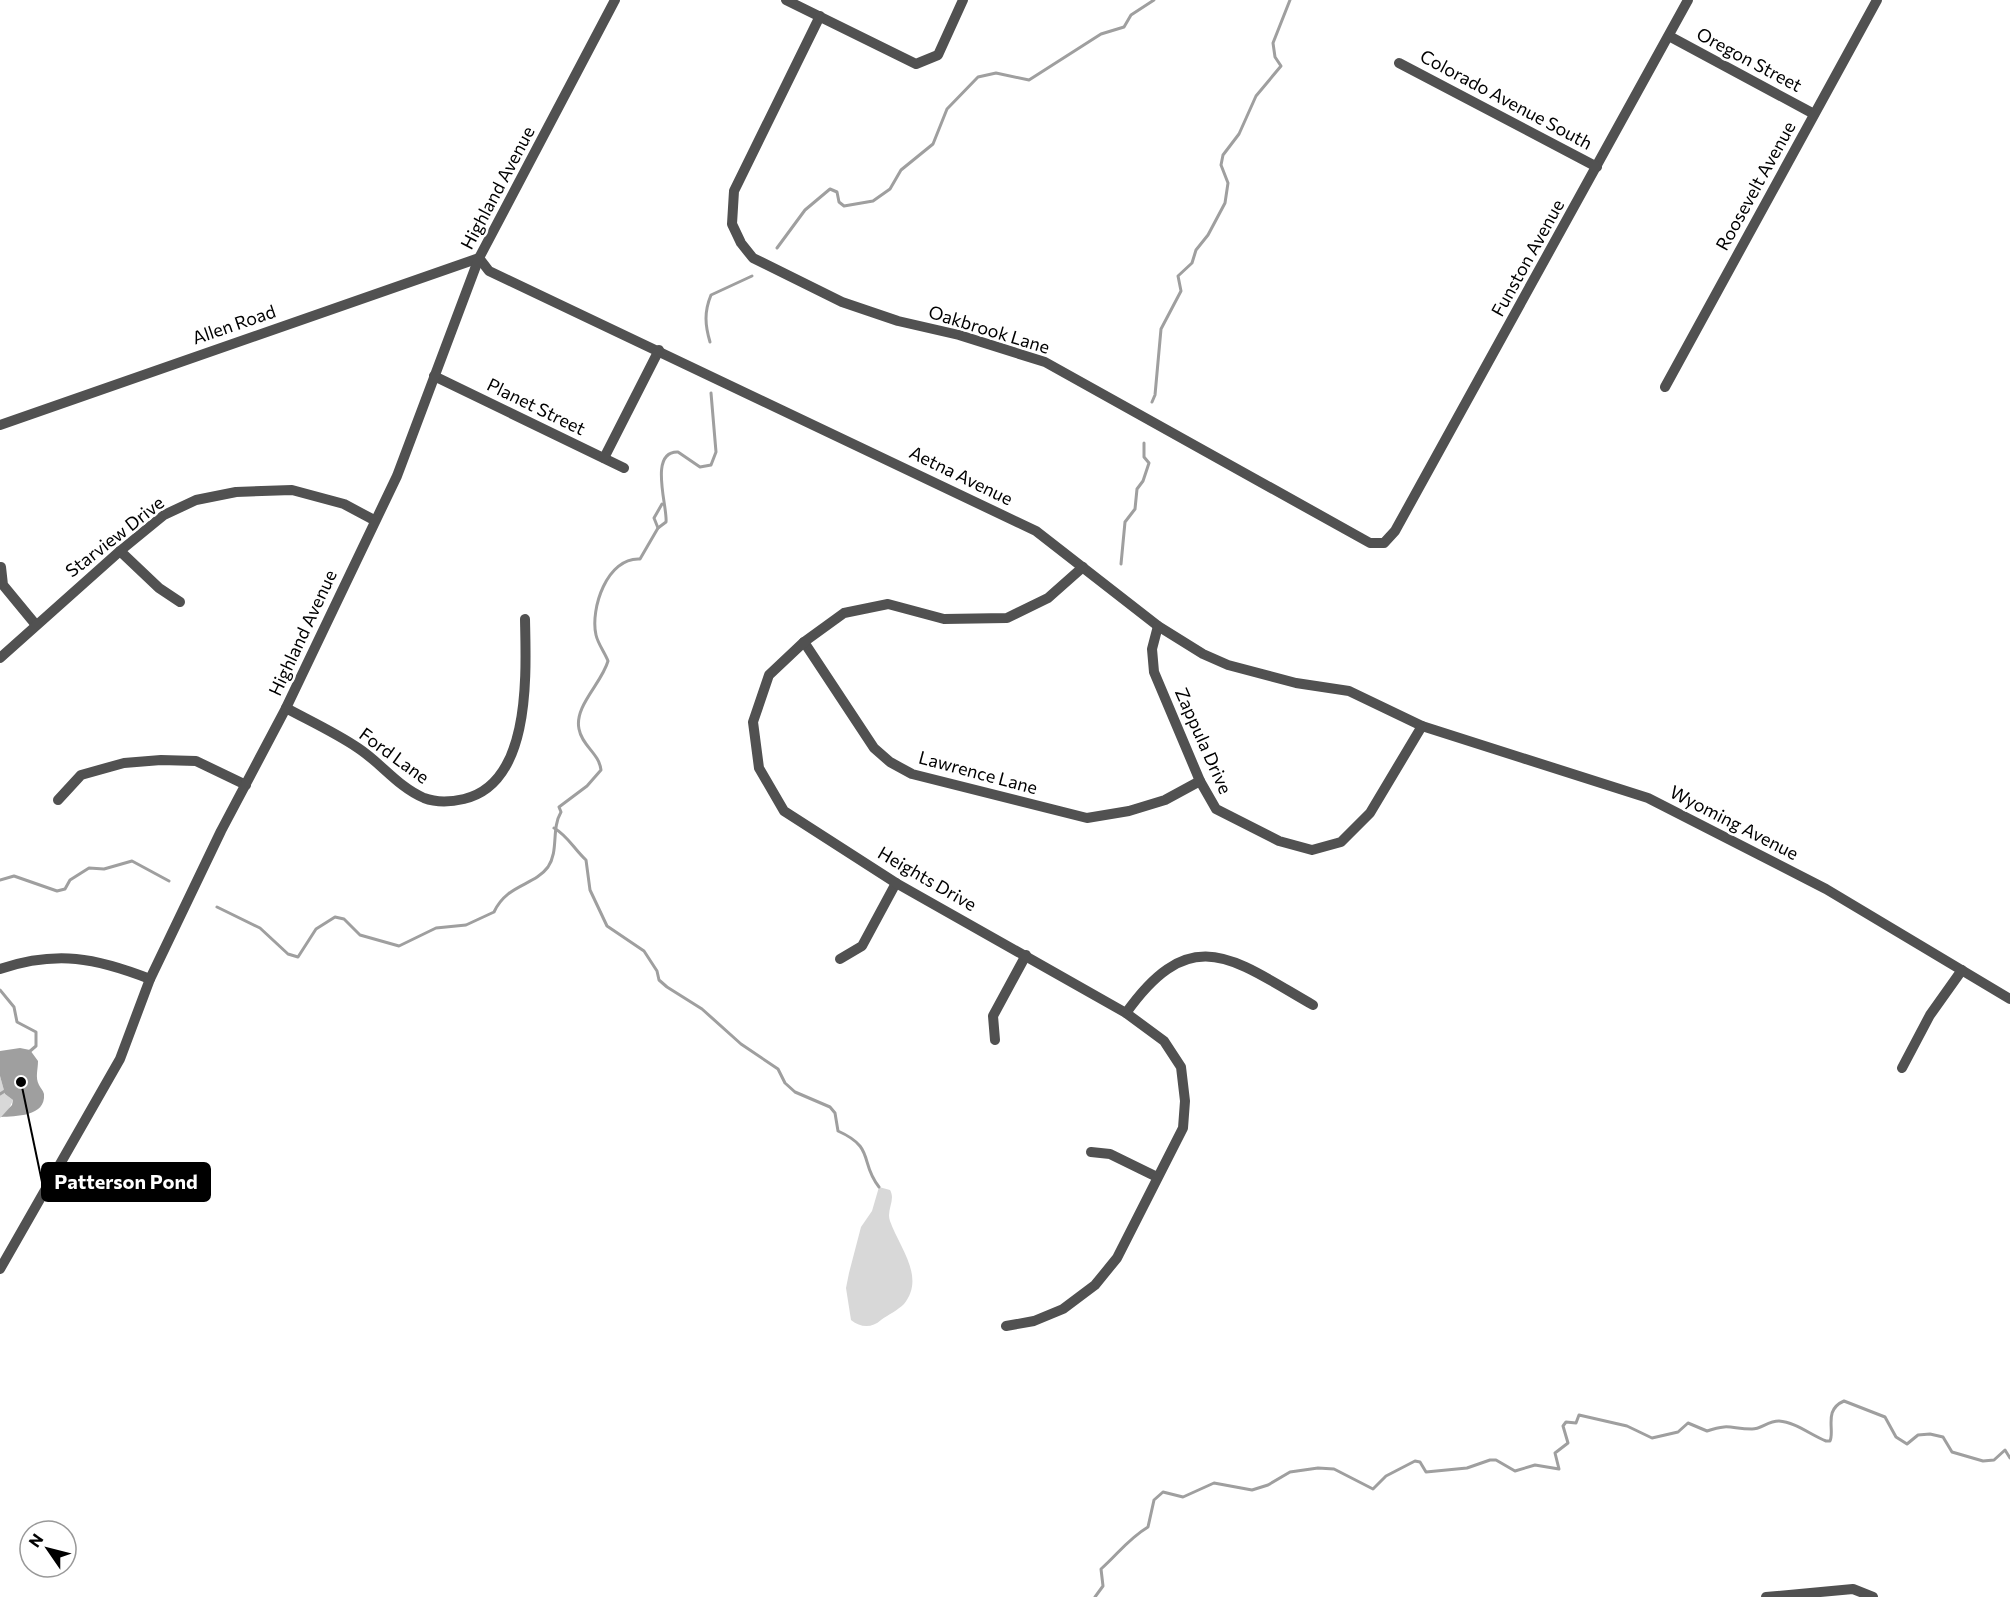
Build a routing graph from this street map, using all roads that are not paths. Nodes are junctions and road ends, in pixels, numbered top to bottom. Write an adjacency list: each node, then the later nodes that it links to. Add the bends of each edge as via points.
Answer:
1 (615, 0): 11 (street, Highland Avenue)
2 (786, 0): 6 (street)
3 (963, 0): 6 (street, via 938,55 915,64)
4 (1688, 0): 7 (street, Funston Avenue)
5 (1877, 0): 9 (street, Roosevelt Avenue)
6 (820, 16): 19 (street, Oakbrook Lane, via 734,191 732,224 753,258 842,302 1045,362 1370,543 1384,543)
7 (1669, 36): 9 (street, Oregon Street); 10 (street, Funston Avenue)
8 (1399, 63): 10 (street, Colorado Avenue South)
9 (1814, 114): 14 (street, Roosevelt Avenue)
10 (1597, 167): 19 (street, Funston Avenue)
11 (479, 258): 12 (street, Aetna Avenue, via 489,271); 13 (street, Highland Avenue); 15 (street, Allen Road)
12 (659, 350): 16 (street); 22 (street, Aetna Avenue, via 1036,531)
13 (434, 376): 16 (street, Planet Street); 18 (street, Highland Avenue, via 397,476)
14 (1665, 387)
15 (0, 426)
16 (604, 458): 17 (street, Planet Street)
17 (624, 468)
18 (374, 520): 20 (street, Starview Drive, via 344,504 292,490 236,492 195,500 164,515); 29 (street, Highland Avenue)
19 (1395, 531)
20 (120, 550): 23 (street, via 159,588); 25 (street, Starview Drive)
21 (1, 567): 25 (street, via 3,585)
22 (1083, 567): 26 (street, Aetna Avenue); 27 (street, Heights Drive, via 1048,597 1007,618 944,619 888,604 844,613)
23 (180, 602)
24 (525, 618): 29 (street, Ford Lane, via 526,664 516,748 502,775 472,797 455,801 425,798 396,780 359,748)
25 (36, 625): 28 (street, Starview Drive)
26 (1158, 626): 30 (street, Aetna Avenue, via 1228,665 1296,683 1349,691); 31 (street, Zappula Drive, via 1152,650 1154,672)
27 (804, 642): 31 (street, Lawrence Lane, via 874,748 912,774 1087,818 1129,811); 34 (street, Heights Drive, via 769,675 753,722 759,768 784,811)
28 (0, 657)
29 (286, 708): 32 (street, Highland Avenue)
30 (1422, 726): 31 (street, Zappula Drive, via 1371,813 1341,842 1332,845 1312,849 1280,842 1216,809); 38 (street, Wyoming Avenue, via 1648,798 1826,889)
31 (1200, 781)
32 (246, 785): 33 (street, via 196,761 161,760 124,763 81,775); 39 (street, Highland Avenue)
33 (57, 800)
34 (896, 883): 35 (street, Heights Drive); 36 (street, via 862,945)
35 (1026, 955): 42 (street, Heights Drive); 43 (street, via 993,1016)
36 (840, 959)
37 (0, 969): 39 (street, via 30,960 87,959)
38 (1962, 970): 40 (street, Wyoming Avenue); 44 (street, via 1930,1015)
39 (150, 980): 47 (street, Highland Avenue, via 120,1059)
40 (2010, 999)
41 (1313, 1005): 42 (street, via 1234,960 1214,956 1180,960 1145,986)
42 (1126, 1013): 46 (street, Heights Drive, via 1164,1041 1181,1067 1183,1128)
43 (995, 1040)
44 (1902, 1068)
45 (1090, 1152): 46 (street, via 1110,1154)
46 (1157, 1177): 48 (street, Heights Drive, via 1117,1258 1095,1286 1063,1309 1034,1321)
47 (0, 1269)
48 (1006, 1326)
49 (1766, 1597): 50 (street, via 1853,1589)
50 (1873, 1597)

